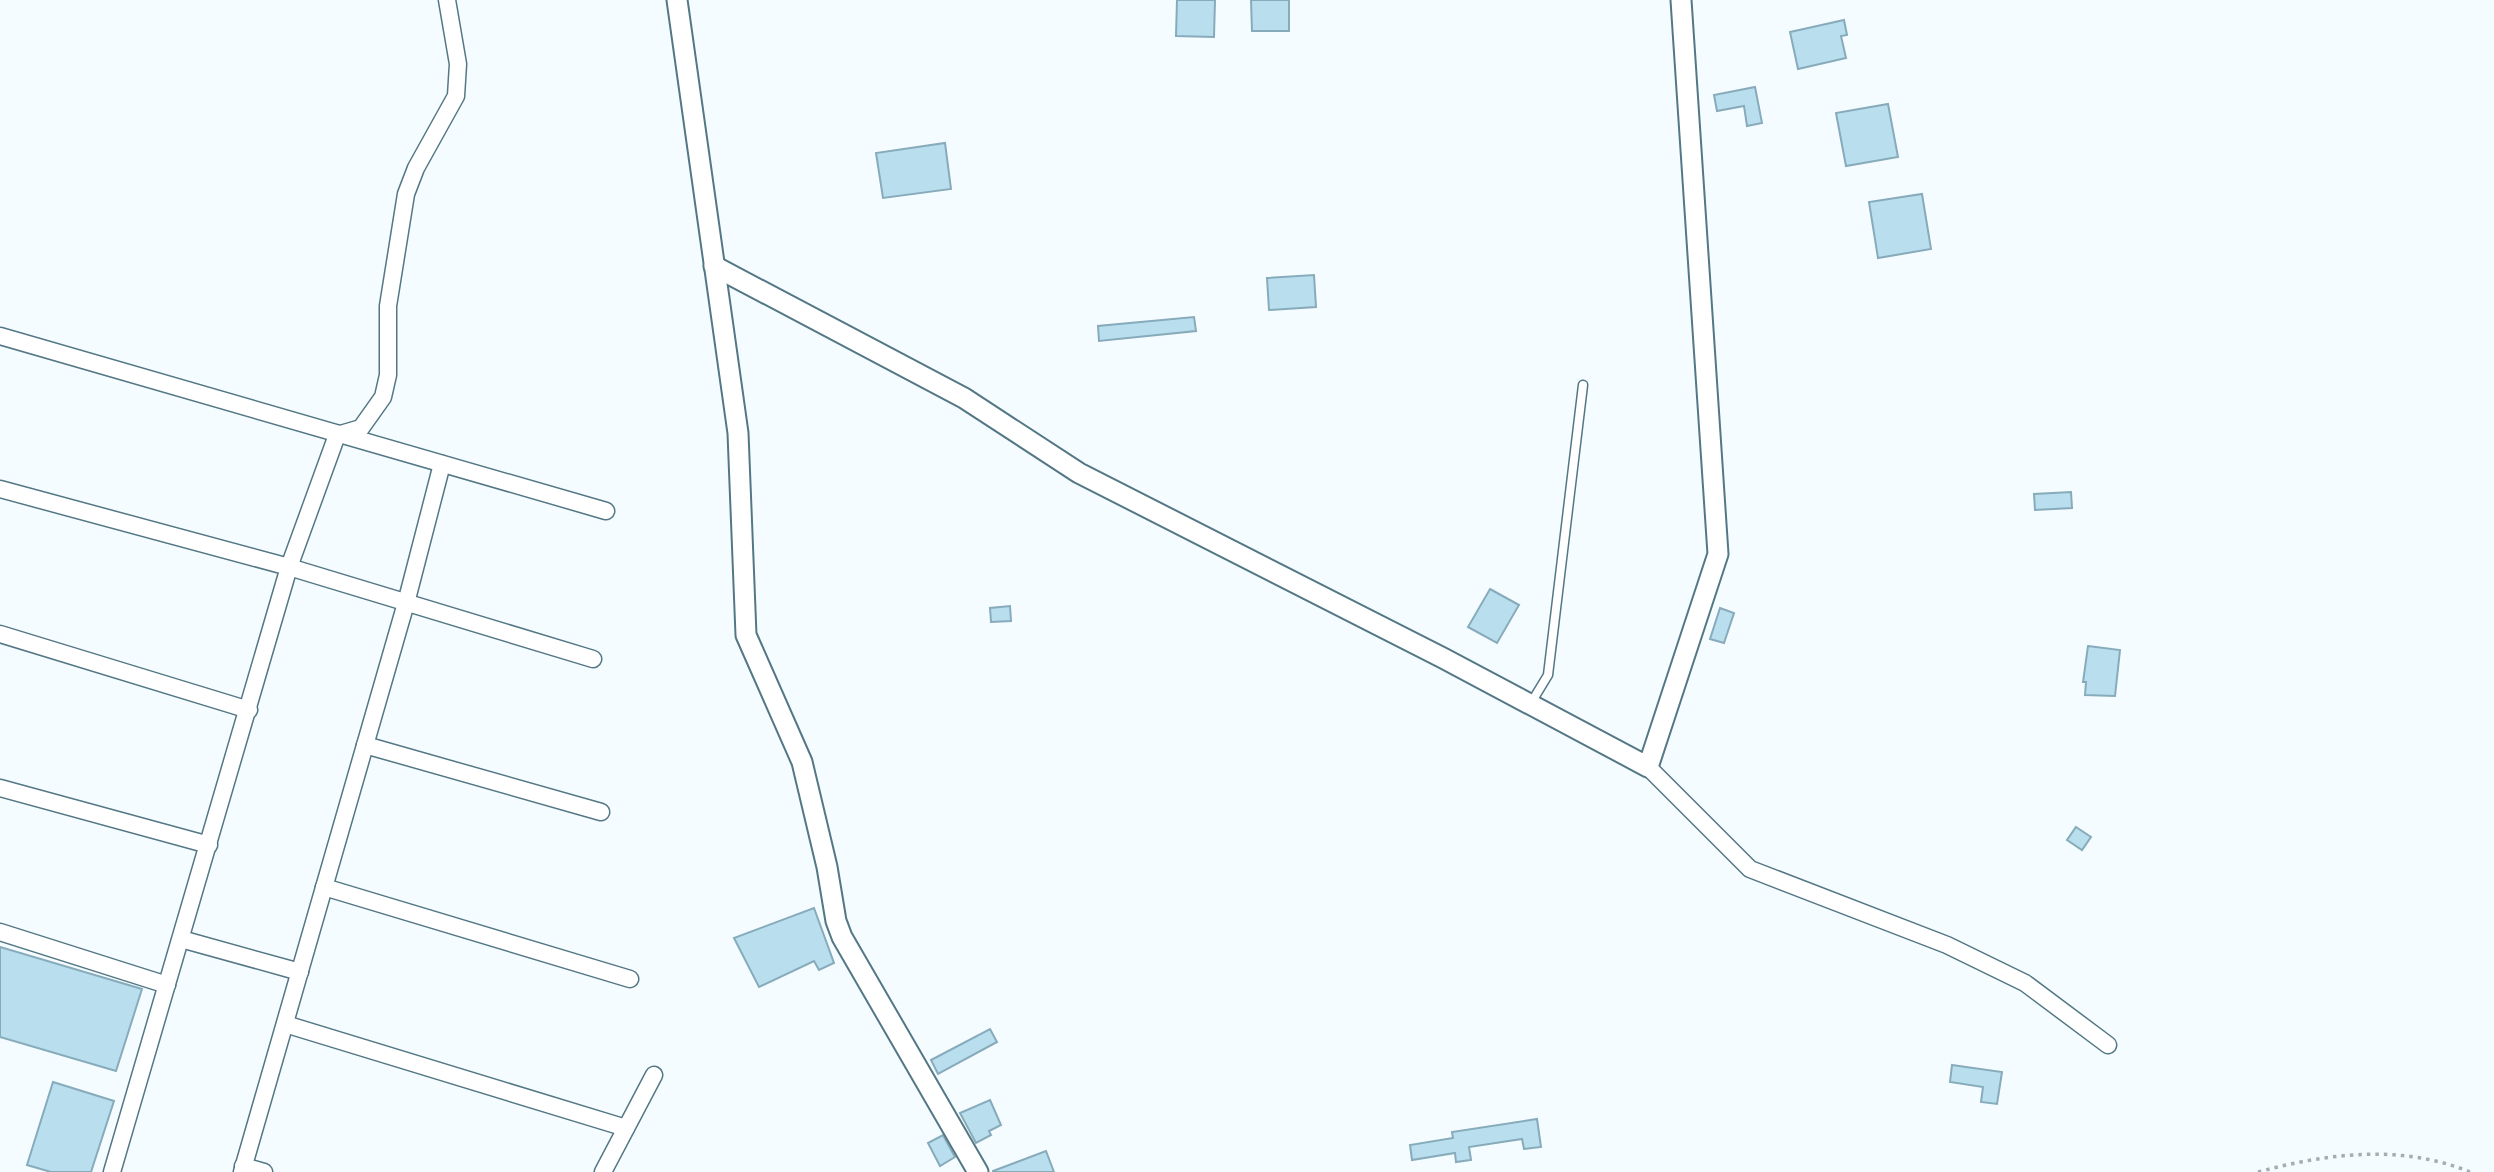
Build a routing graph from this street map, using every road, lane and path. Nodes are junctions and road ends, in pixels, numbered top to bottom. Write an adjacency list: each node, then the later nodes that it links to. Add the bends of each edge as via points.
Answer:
1 (447, 0): 7 (street, via 458,64 456,96 406,194 388,306 388,375 383,397 360,428)
2 (677, 0): 4 (street)
3 (1681, 0): 18 (street, via 1718,554)
4 (714, 266): 15 (street, via 964,398 1079,473); 36 (street, via 738,433 746,635 802,762 842,937)
5 (0, 336): 7 (street)
6 (1583, 385): 15 (lane, via 1548,675)
7 (337, 435): 8 (street); 11 (street)
8 (442, 464): 10 (street); 12 (street)
9 (0, 489): 11 (street)
10 (606, 511)
11 (289, 567): 12 (street); 16 (street)
12 (406, 603): 14 (street); 17 (street)
13 (0, 634): 16 (street)
14 (593, 659)
15 (1530, 706): 18 (street)
16 (249, 709): 21 (street)
17 (365, 745): 20 (street); 22 (street)
18 (1648, 767): 29 (street, via 1750,869 1947,945 2025,983)
19 (0, 788): 21 (street)
20 (601, 813)
21 (209, 845): 24 (street)
22 (324, 887): 25 (street); 26 (street)
23 (0, 932): 27 (street)
24 (181, 939): 25 (street); 27 (street)
25 (300, 972): 28 (street)
26 (630, 979)
27 (167, 985): 33 (street)
28 (285, 1024): 31 (street); 32 (street)
29 (2108, 1045)
30 (654, 1075): 31 (street)
31 (626, 1128): 35 (street)
32 (243, 1169): 34 (street)
33 (112, 1172)
34 (264, 1172)
35 (603, 1172)
36 (978, 1172)
37 (2258, 1172): 38 (path, via 2290,1163 2378,1152 2442,1161)
38 (2470, 1172)

